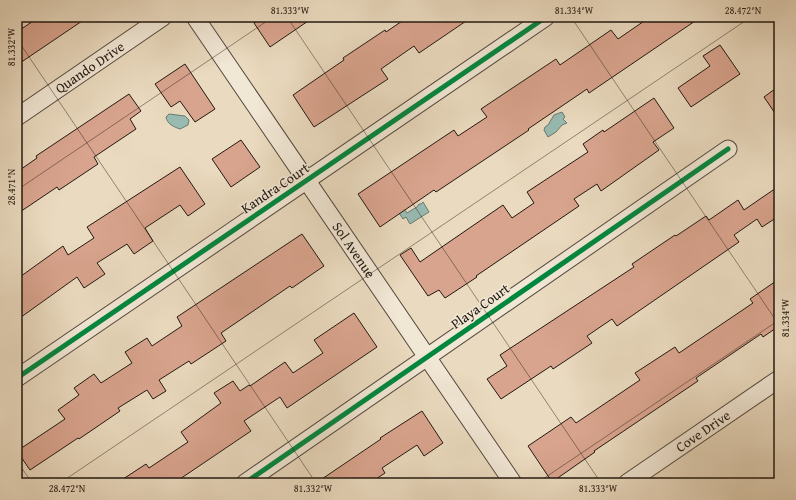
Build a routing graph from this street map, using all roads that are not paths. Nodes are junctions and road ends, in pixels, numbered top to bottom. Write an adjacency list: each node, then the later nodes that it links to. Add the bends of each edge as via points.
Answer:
1 (163, 17): 4 (street, Quando Drive)
2 (195, 17): 6 (street, Sol Avenue)
3 (546, 17): 6 (street, Kandra Court)
4 (17, 117)
5 (728, 149): 7 (street, Playa Court)
6 (307, 181): 7 (street, Sol Avenue); 8 (street, Kandra Court)
7 (427, 357): 10 (street, Playa Court); 11 (street, Sol Avenue)
8 (17, 378)
9 (779, 379): 12 (street, Cove Drive)
10 (244, 483)
11 (513, 483)
12 (627, 483)

